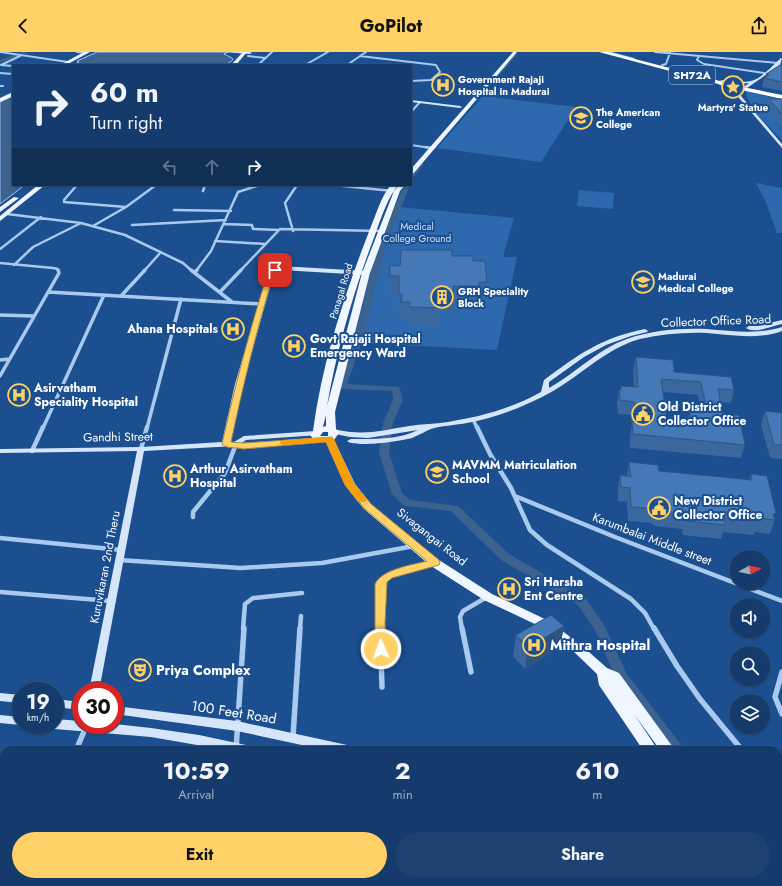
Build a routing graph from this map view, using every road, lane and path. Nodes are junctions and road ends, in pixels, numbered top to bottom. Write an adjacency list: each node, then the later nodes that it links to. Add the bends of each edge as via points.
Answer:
1 (77, 52): 2 (street)
2 (87, 52): 22 (main road)
3 (94, 52): 22 (main road)
4 (225, 52): 16 (street); 16 (street, via 236,56)
5 (272, 52): 20 (street)
6 (328, 52): 26 (street)
7 (366, 52): 18 (street)
8 (515, 52): 54 (main road)
9 (602, 52): 35 (highway, SH72A)
10 (609, 52): 29 (highway, SH72A); 43 (street)
11 (655, 52): 12 (street)
12 (666, 52): 15 (street)
13 (0, 53): 14 (street)
14 (3, 53): 17 (street)
15 (670, 53): 19 (street); 29 (street, via 666,64)
16 (246, 54): 20 (street); 23 (main road); 24 (main road)
17 (18, 55): 22 (street); 30 (street, via 1,65)
18 (360, 56): 27 (street); 34 (street, via 436,65 440,72 436,77 424,82)
19 (699, 56): 28 (street); 32 (street, via 697,60 704,64)
20 (266, 58): 25 (street)
21 (782, 59): 28 (street)
22 (68, 63)
23 (234, 64)
24 (240, 64)
25 (259, 64)
26 (307, 64)
27 (348, 64)
28 (780, 64): 32 (street)
29 (662, 65): 36 (highway, SH72A)
30 (12, 66)
31 (0, 73): 33 (street)
32 (764, 73): 37 (street)
33 (12, 74)
34 (412, 81)
35 (714, 81): 38 (highway, SH72A); 41 (street, via 734,90)
36 (721, 81): 37 (street); 38 (highway, SH72A)
37 (754, 81): 38 (street)
38 (744, 88): 41 (street); 43 (highway, SH72A)
39 (12, 91): 42 (main road)
40 (12, 94): 44 (main road)
41 (738, 95): 53 (street)
42 (0, 96)
43 (782, 96)
44 (0, 100)
45 (412, 101): 46 (street)
46 (420, 102): 47 (street); 48 (street)
47 (460, 107): 49 (main road)
48 (412, 111)
49 (439, 130)
50 (429, 141): 52 (main road)
51 (412, 145): 52 (street)
52 (424, 147): 54 (street); 55 (main road)
53 (782, 147)
54 (431, 148): 56 (main road)
55 (412, 163)
56 (412, 171)
57 (32, 186): 68 (main road)
58 (41, 186): 71 (main road)
59 (76, 186): 67 (street, via 64,202)
60 (155, 186): 67 (street)
61 (205, 186): 66 (street)
62 (256, 186): 70 (street, via 240,190)
63 (296, 186): 80 (street, via 285,203)
64 (357, 186): 65 (street)
65 (396, 188): 81 (main road, Panagal Road); 82 (main road, Panagal Road)
66 (203, 191)
67 (126, 207): 78 (street)
68 (0, 210)
69 (174, 210): 70 (street)
70 (231, 211): 74 (street)
71 (7, 214): 72 (street); 73 (main road)
72 (41, 217): 75 (street); 85 (street)
73 (0, 219)
74 (226, 220): 76 (street); 77 (street)
75 (81, 223): 78 (street); 88 (street, via 33,247)
76 (224, 224): 79 (street, via 252,225 253,229); 83 (street)
77 (132, 225)
78 (93, 226): 86 (street, via 125,235)
79 (279, 230): 80 (street); 84 (street)
80 (293, 231): 82 (street)
81 (382, 231): 82 (street); 91 (main road, Panagal Road)
82 (372, 232): 90 (main road, Panagal Road)
83 (215, 241): 84 (street); 89 (street, via 211,251)
84 (265, 244): 93 (street)
85 (0, 249)
86 (161, 252): 89 (street); 95 (street)
87 (0, 263): 88 (street)
88 (14, 264): 92 (street, via 58,269 59,273)
89 (195, 272): 93 (street)
90 (357, 272): 91 (street); 98 (street, via 286,268 275,270 271,272); 108 (main road, Panagal Road, via 341,325)
91 (366, 273): 108 (main road, Panagal Road)
92 (48, 292): 94 (street); 100 (street)
93 (220, 292): 97 (street)
94 (104, 295): 95 (street); 113 (street)
95 (121, 296): 96 (street)
96 (181, 298): 97 (street); 111 (street)
97 (232, 302): 98 (street)
98 (261, 304): 109 (street)
99 (0, 315): 100 (street)
100 (33, 316): 103 (street)
101 (782, 322): 106 (street, Collector Office Road, via 758,328 665,328 616,337 588,351 546,382)
102 (782, 329): 106 (street, Collector Office Road, via 762,334 696,331 640,337 623,342)
103 (9, 359): 104 (street); 105 (street)
104 (0, 360)
105 (0, 376)
106 (545, 392): 107 (street, Collector Office Road, via 529,402)
107 (473, 419): 108 (street, Collector Office Road, via 427,428 416,435 393,435 349,441); 114 (street)
108 (326, 435): 110 (street, Gandhi Street, via 243,446); 117 (main road, Sivagangai Road, via 350,485 368,507)
109 (226, 444): 110 (street, Gandhi Street); 111 (street, Gandhi Street)
110 (236, 444): 115 (street, via 225,473 193,512)
111 (141, 449): 113 (street, Gandhi Street); 118 (street, Kuruvikaran 2nd Theru)
112 (0, 451): 113 (street, Gandhi Street)
113 (32, 451)
114 (515, 496): 124 (street, Karumbalai Middle street, via 644,549); 148 (street, via 530,530 547,545 631,599 645,612 700,699)
115 (193, 517)
116 (0, 538): 118 (street)
117 (416, 546): 119 (street, via 322,563 241,568); 120 (main road, Sivagangai Road)
118 (121, 550): 119 (street, Kuruvikaran 2nd Theru)
119 (119, 560): 125 (street, Kuruvikaran 2nd Theru)
120 (435, 563): 123 (main road, Sivagangai Road); 131 (street, via 389,575 382,580)
121 (0, 592): 125 (street)
122 (302, 593): 138 (street, via 253,598 245,604)
123 (488, 597): 127 (street, via 462,611 460,617); 128 (main road, Sivagangai Road, via 557,632)
124 (782, 600)
125 (111, 601): 130 (street, Kuruvikaran 2nd Theru)
126 (301, 616): 141 (street)
127 (472, 672)
128 (603, 672): 146 (main road, Sivagangai Road, via 604,681); 147 (main road, Sivagangai Road, via 614,677)
129 (782, 672): 135 (street, via 775,697)
130 (96, 682)
131 (382, 687)
132 (0, 697): 133 (street)
133 (12, 698)
134 (124, 711): 138 (street, 100 Feet Road)
135 (782, 714)
136 (0, 719): 137 (street)
137 (12, 720)
138 (237, 726): 141 (street, 100 Feet Road); 144 (street)
139 (124, 730): 143 (street)
140 (83, 734): 142 (street)
141 (293, 737): 145 (street, 100 Feet Road)
142 (78, 746)
143 (225, 746)
144 (240, 746)
145 (330, 746)
146 (648, 746)
147 (665, 746)
148 (739, 746)

